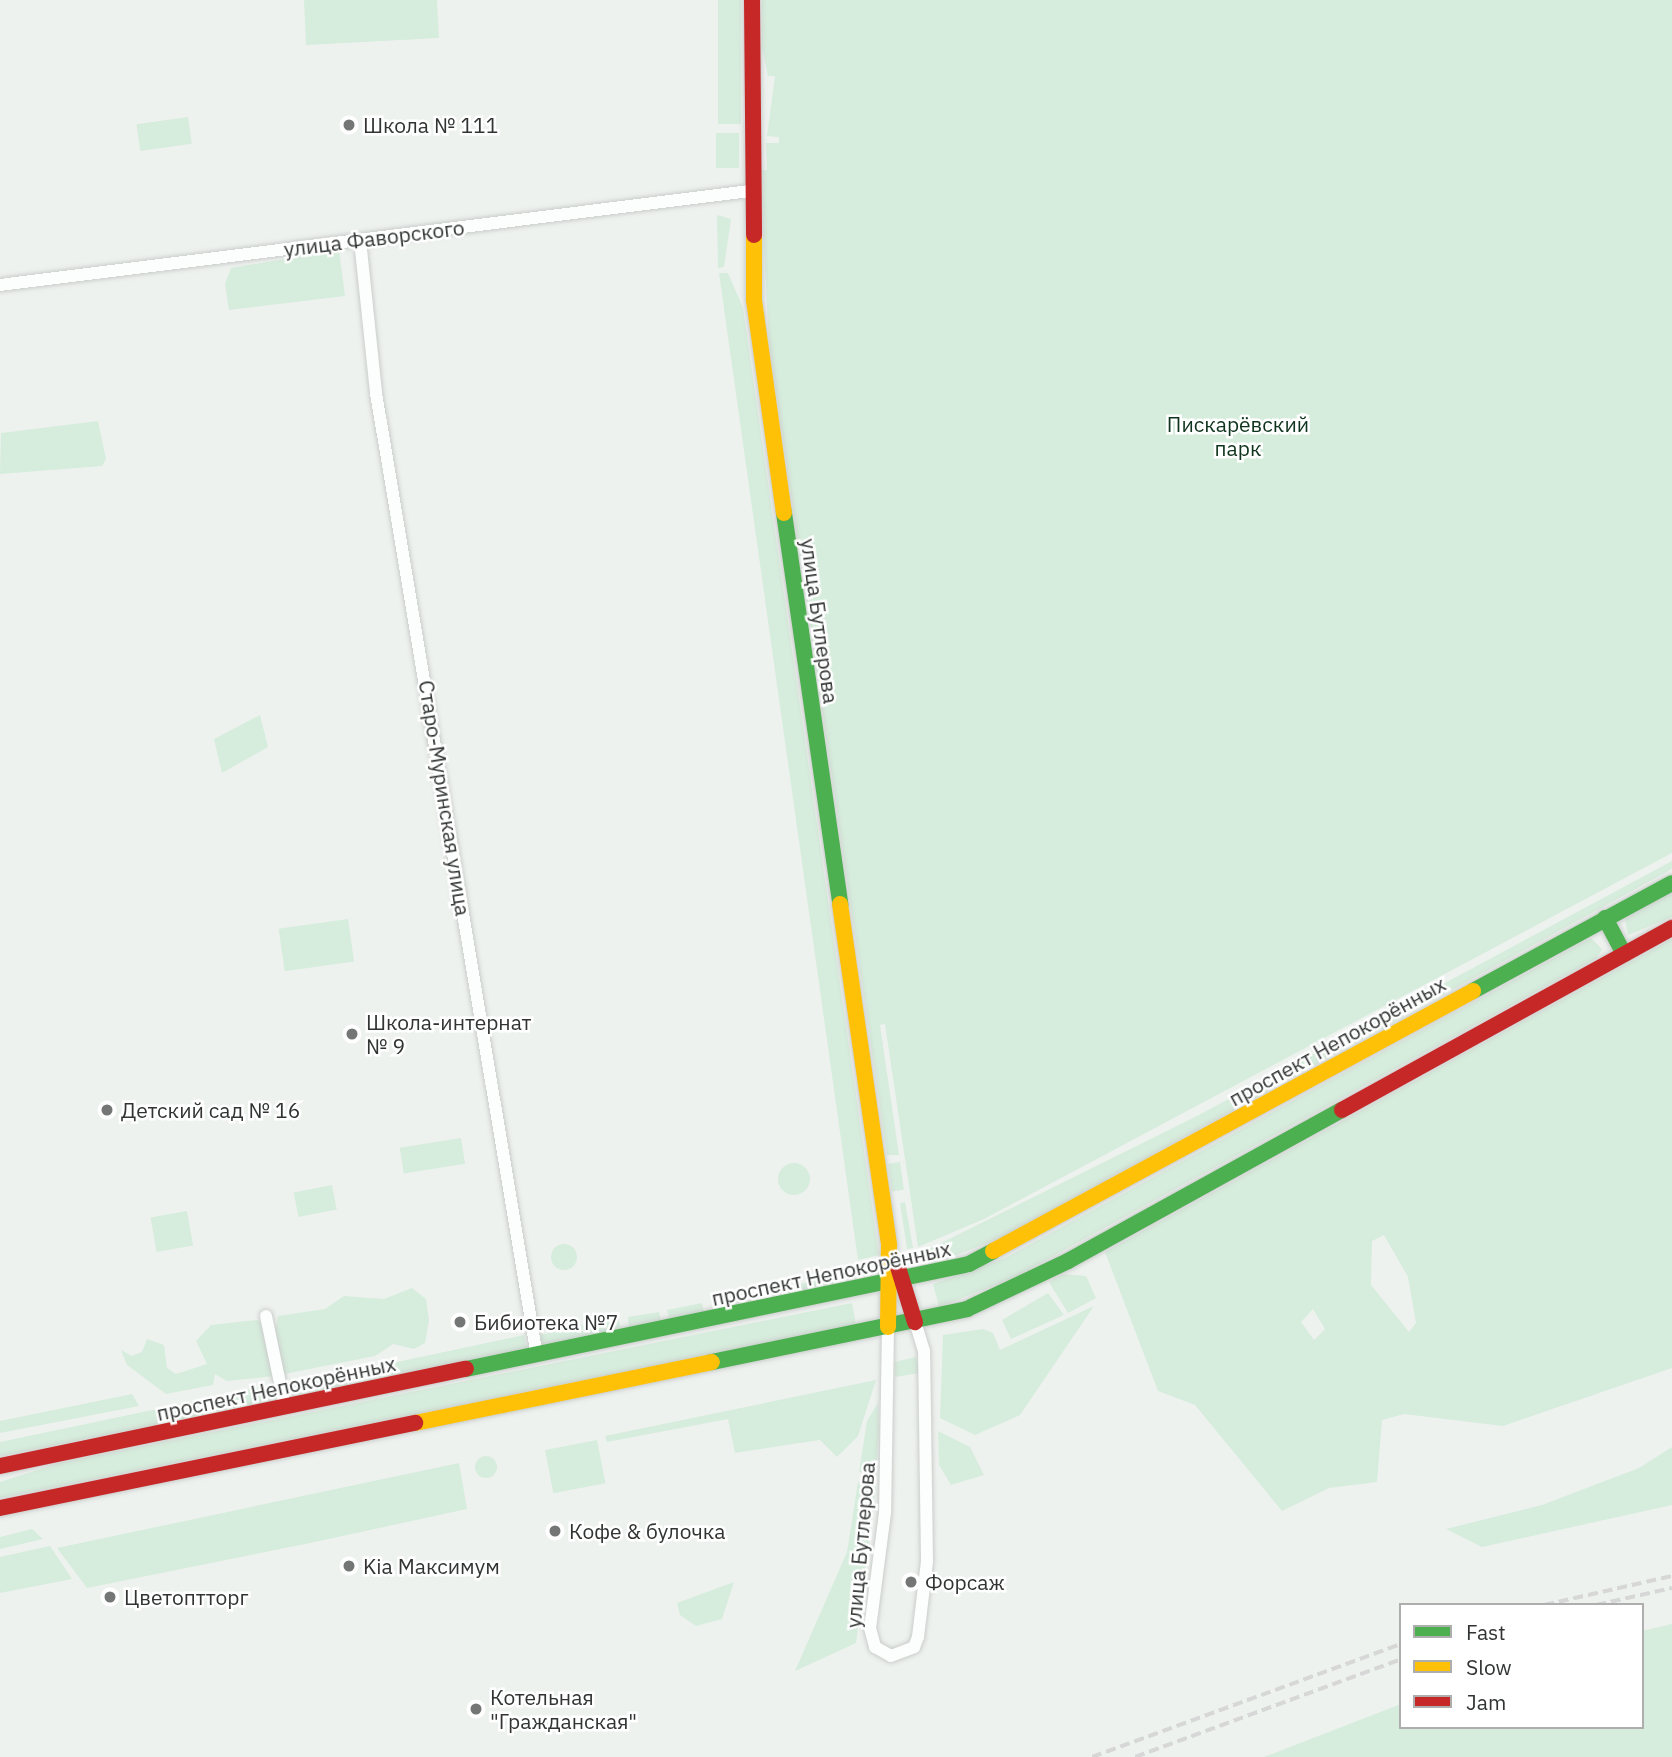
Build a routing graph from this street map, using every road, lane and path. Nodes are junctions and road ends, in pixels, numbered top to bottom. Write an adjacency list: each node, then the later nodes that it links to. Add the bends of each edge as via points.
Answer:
1 (752, 0): 2 (main road, улица Бутлерова)
2 (749, 191): 3 (street, улица Фаворского); 9 (main road, улица Бутлерова, via 758,346)
3 (360, 240): 4 (street, улица Фаворского); 13 (street, Старо-Муринская улица, via 376,393)
4 (0, 285)
5 (1672, 883): 6 (main road, проспект Непокорённых)
6 (1605, 918): 8 (main road); 9 (main road, проспект Непокорённых, via 998,1250)
7 (1672, 928): 8 (main road)
8 (1625, 954): 11 (main road, via 1018,1288)
9 (895, 1284): 11 (main road, улица Бутлерова); 12 (main road, улица Бутлерова); 13 (main road, проспект Непокорённых)
10 (266, 1316): 14 (street)
11 (915, 1322): 12 (main road); 12 (street, улица Бутлерова, via 924,1351 927,1561 918,1637 914,1647 891,1656 876,1647 870,1628 886,1513)
12 (888, 1328): 16 (main road)
13 (537, 1356): 14 (main road, проспект Непокорённых)
14 (285, 1407): 15 (main road, проспект Непокорённых)
15 (0, 1466)
16 (0, 1508)

